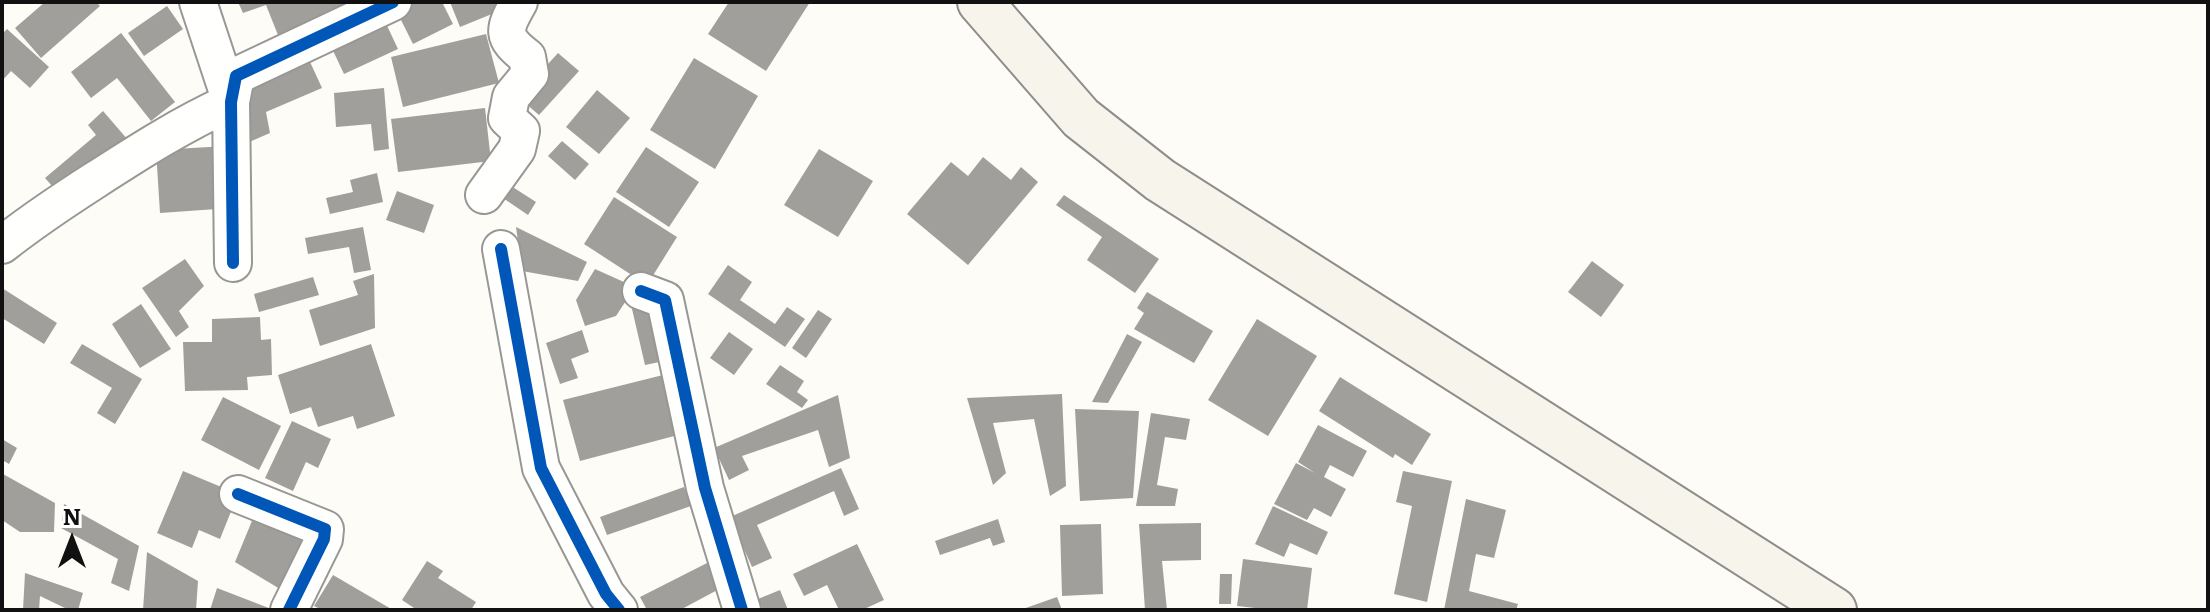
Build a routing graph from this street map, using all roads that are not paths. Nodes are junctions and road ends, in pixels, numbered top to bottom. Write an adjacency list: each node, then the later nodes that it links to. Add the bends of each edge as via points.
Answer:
1 (198, 2): 5 (street)
2 (393, 2): 5 (street, via 236,76)
3 (519, 2): 6 (street, via 506,31 509,43 527,57 530,74 511,97 507,118 521,131 517,149)
4 (980, 2): 15 (main road, via 1081,118 1160,180)
5 (231, 102): 7 (street, via 116,166); 9 (street)
6 (484, 195)
7 (2, 245)
8 (501, 249): 13 (street, via 541,468)
9 (233, 263)
10 (641, 291): 14 (street, via 665,300 705,488)
11 (238, 494): 12 (street, via 325,529)
12 (289, 610)
13 (619, 610)
14 (742, 610)
15 (1834, 610)

